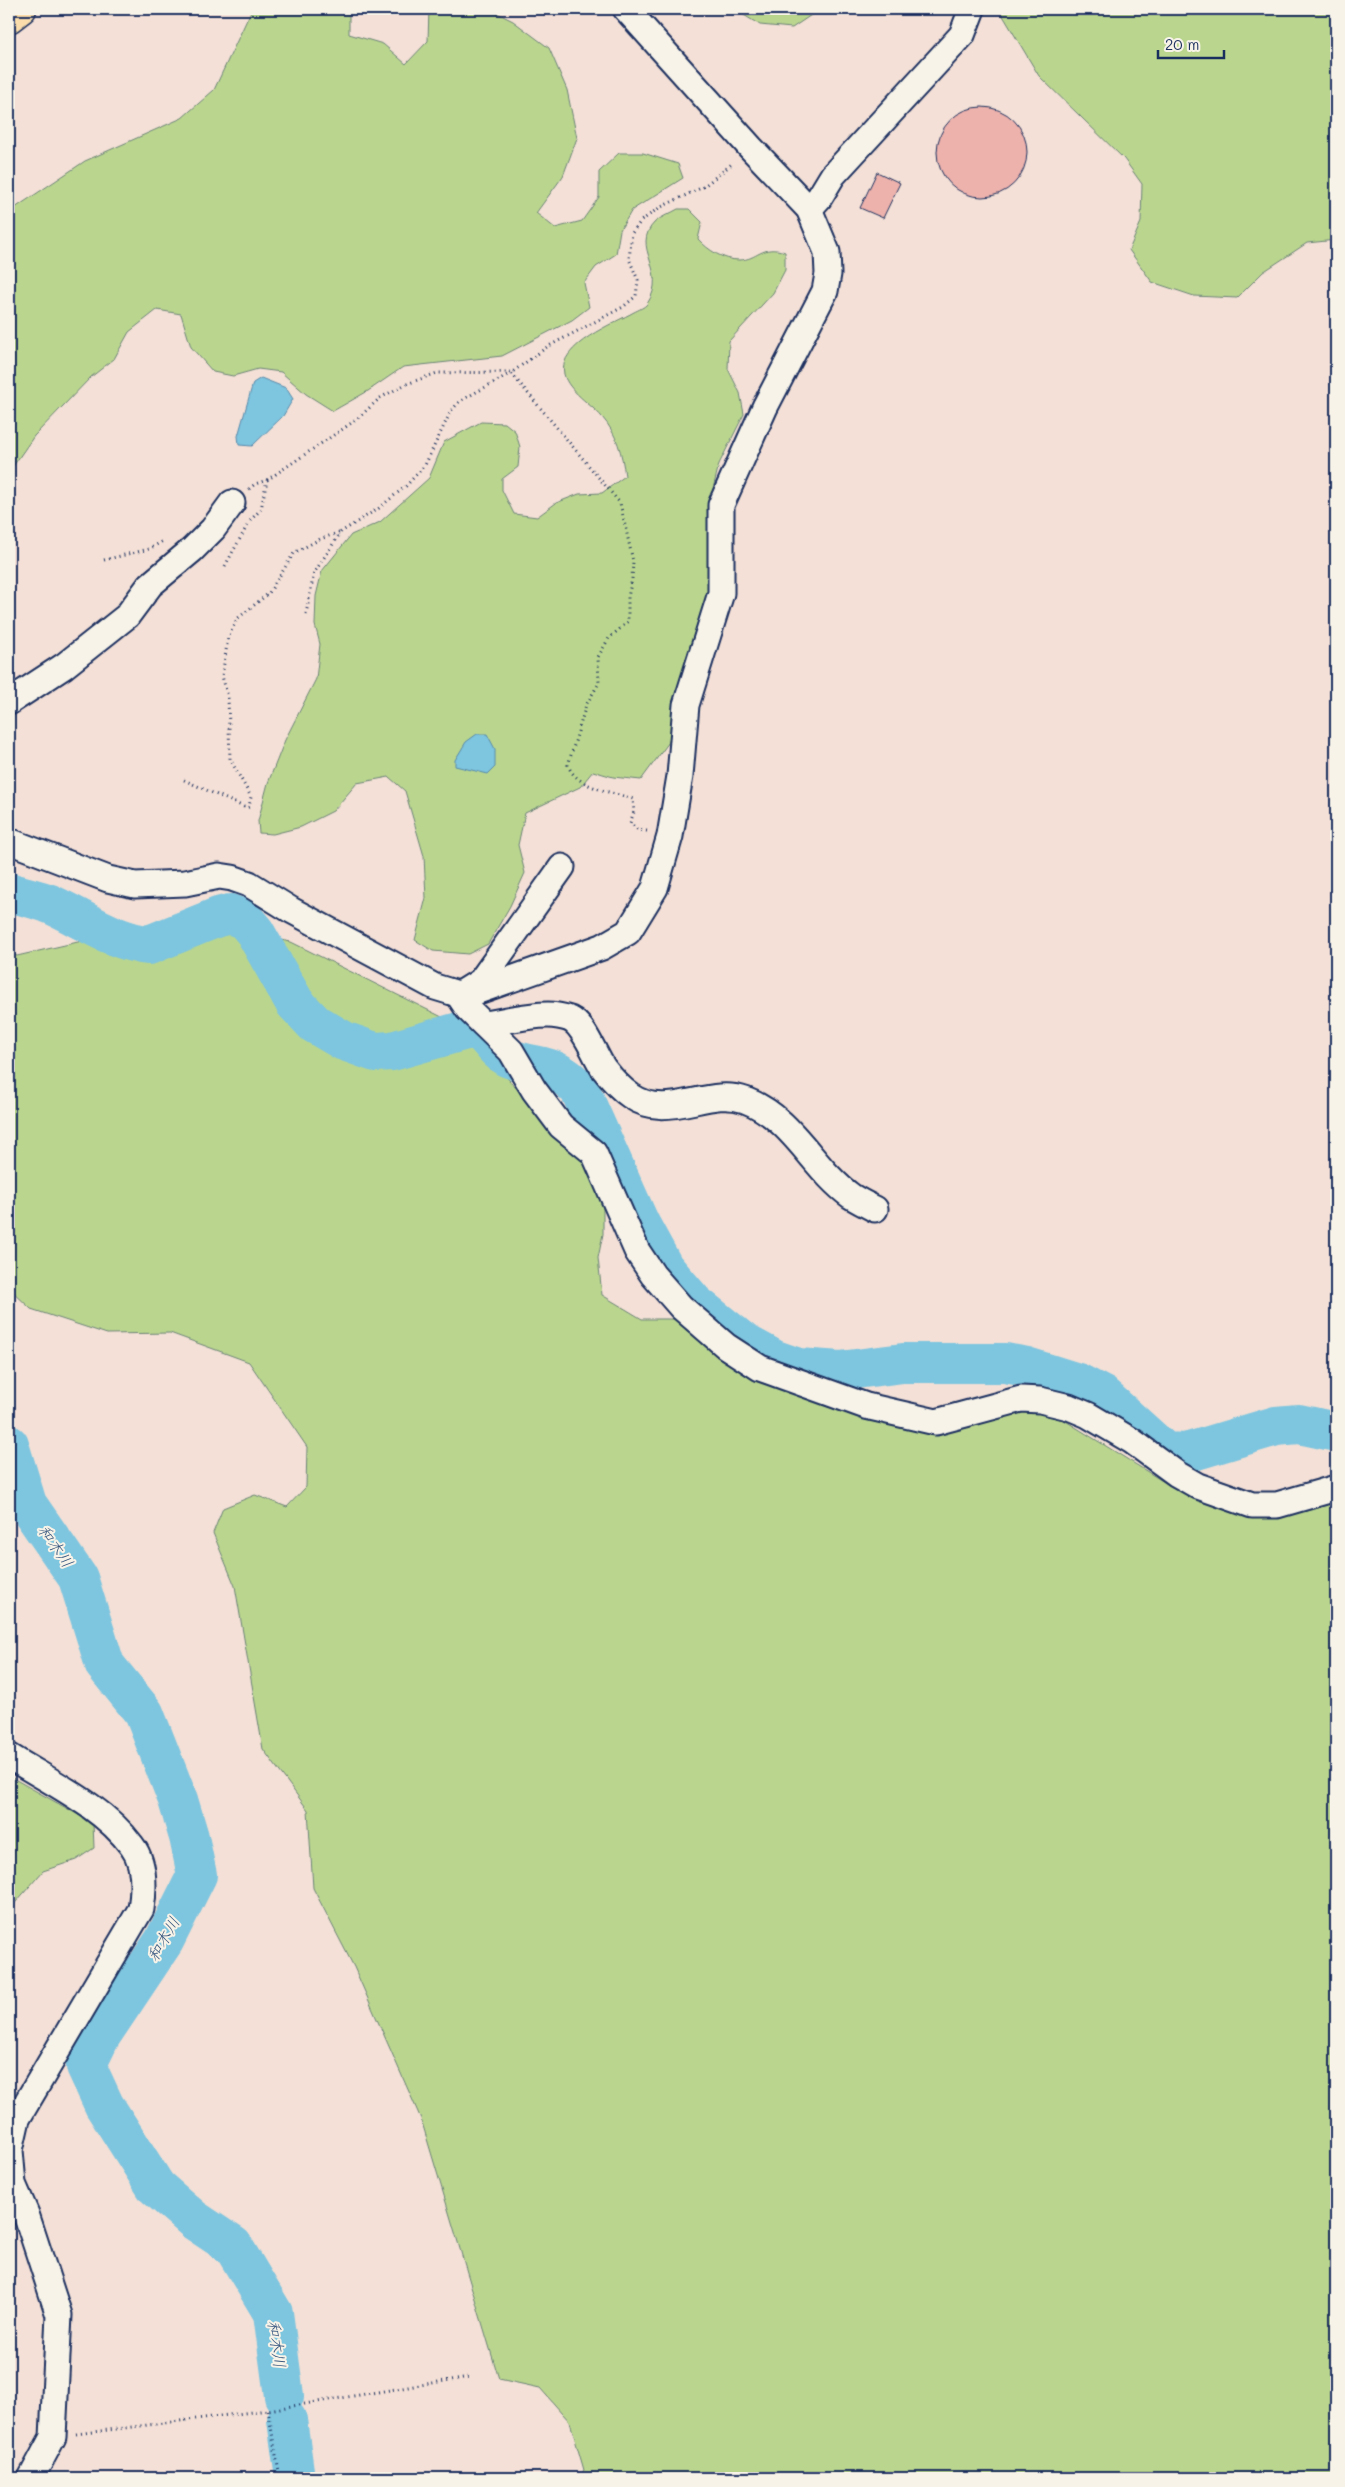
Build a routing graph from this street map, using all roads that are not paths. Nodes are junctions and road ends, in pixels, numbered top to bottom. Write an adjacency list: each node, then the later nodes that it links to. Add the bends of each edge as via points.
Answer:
1 (22, 9): 4 (highway)
2 (626, 9): 5 (street)
3 (972, 9): 5 (street, via 962,35 834,175)
4 (9, 19)
5 (809, 209): 10 (street, via 827,252 825,291 765,407 721,504 722,593 686,704 680,776 670,836 655,888 628,932 602,948 478,991)
6 (232, 504): 7 (street, via 214,529 150,584 127,616)
7 (12, 711)
8 (9, 841): 10 (street, via 135,885 219,876 232,878 249,884 435,987)
9 (562, 867): 10 (street, via 481,980)
10 (458, 994): 11 (street)
11 (484, 1024): 12 (street, via 549,1015 571,1019 584,1033 605,1069 631,1096 650,1105 676,1106 724,1095 745,1099 767,1110 790,1130 832,1179 851,1196); 13 (street, via 511,1051 561,1126 594,1153 637,1251 653,1275 688,1314 726,1346 760,1368 866,1406 936,1422 1021,1399 1069,1407 1117,1432 1191,1482 1252,1505 1277,1505)
12 (875, 1209)
13 (1336, 1488)
14 (9, 1756): 15 (street, via 100,1814 133,1847 141,1868 144,1892 141,1909 18,2119 10,2150)
15 (11, 2185): 16 (street, via 26,2214 59,2314 53,2437)
16 (31, 2478)

